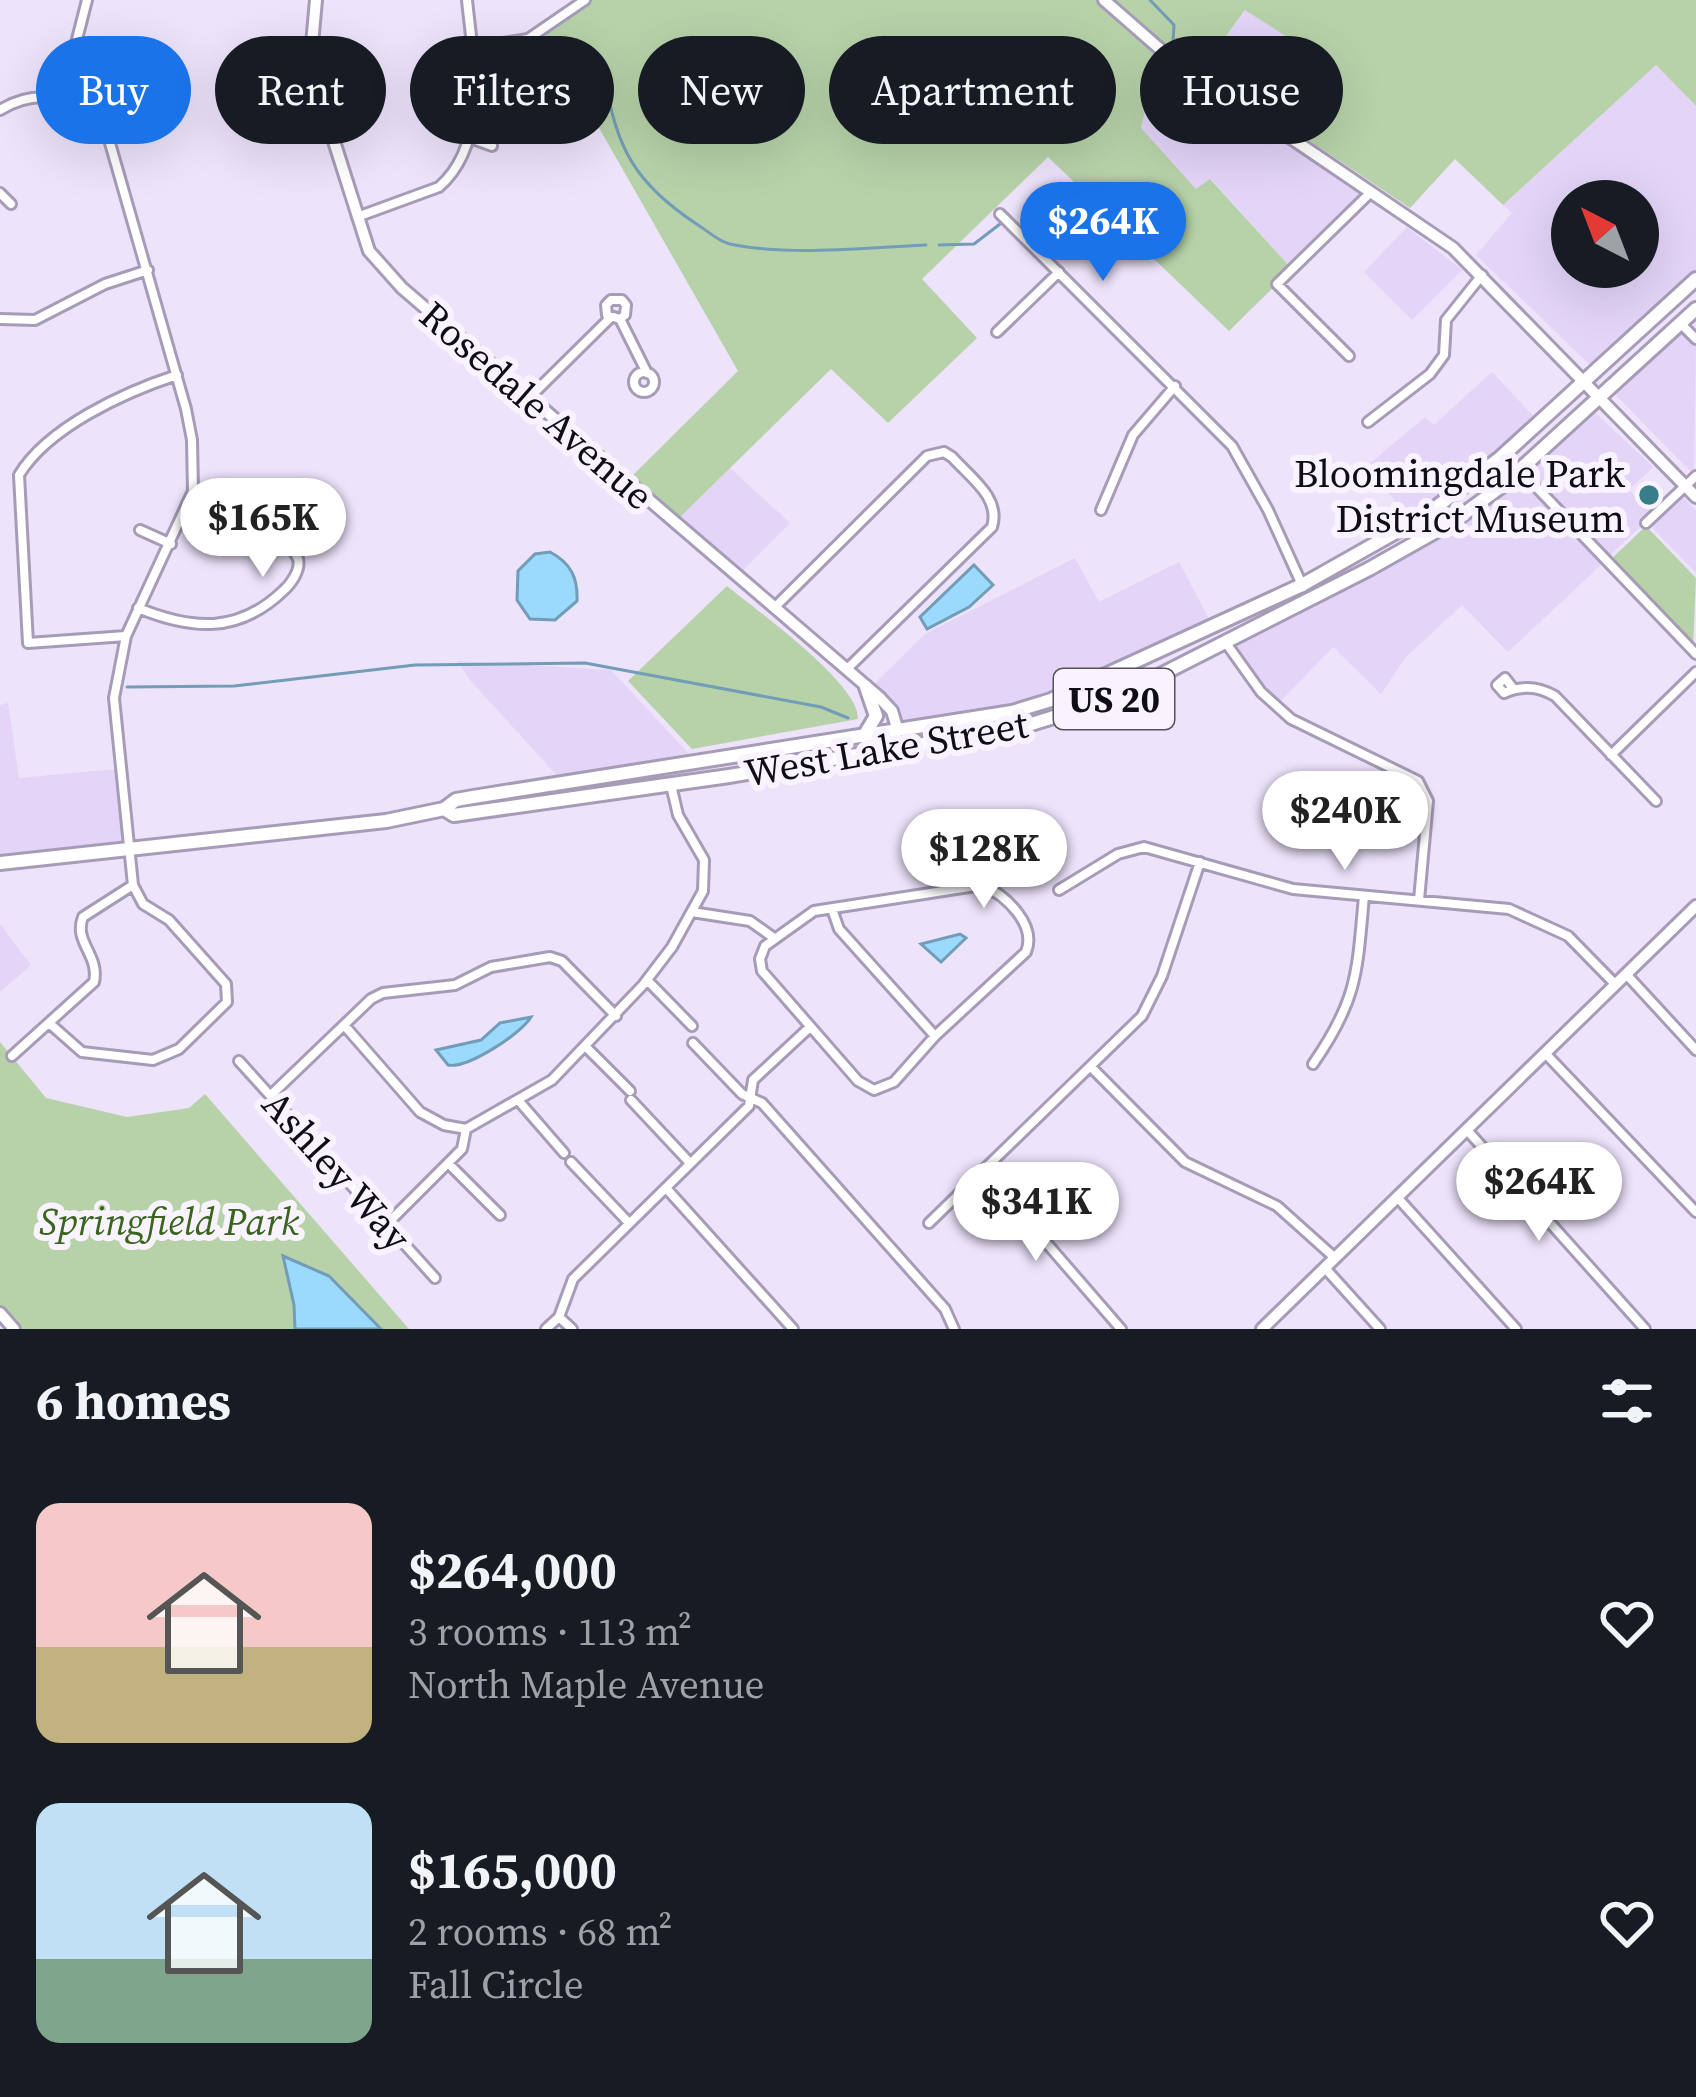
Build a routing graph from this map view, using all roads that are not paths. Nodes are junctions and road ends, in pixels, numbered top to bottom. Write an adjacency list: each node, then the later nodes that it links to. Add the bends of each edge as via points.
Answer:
1 (87, 0): 6 (street)
2 (316, 0): 19 (street, Rosedale Avenue, via 310,66)
3 (467, 0): 7 (street)
4 (585, 0): 8 (street)
5 (1104, 0): 15 (street, via 1160,49)
6 (78, 36)
7 (471, 36)
8 (532, 36)
9 (36, 98): 10 (street)
10 (0, 110)
11 (110, 144): 20 (street)
12 (467, 144): 19 (street, via 439,187)
13 (486, 144): 14 (street)
14 (492, 146)
15 (1371, 192): 22 (street); 29 (street, via 1277,284)
16 (0, 193): 17 (street)
17 (11, 205)
18 (1000, 214): 21 (street)
19 (357, 217): 35 (street, Rosedale Avenue, via 382,270)
20 (148, 270): 25 (street, via 35,320); 31 (street)
21 (1059, 272): 27 (street); 33 (street)
22 (1482, 274): 32 (street); 36 (street, via 1446,320 1444,355 1430,374)
23 (1696, 279): 32 (main road, US 20)
24 (1696, 309): 26 (main road, US 20)
25 (0, 320)
26 (1681, 323): 28 (street); 34 (main road, US 20)
27 (997, 332)
28 (1696, 339)
29 (1349, 356)
30 (647, 373): 35 (street, via 615,319)
31 (177, 375): 40 (street); 50 (street, via 47,440 19,475 28,643)
32 (1585, 382): 34 (street); 46 (main road, West Lake Street / US 20, via 1455,494)
33 (1175, 386): 42 (street, via 1133,435); 46 (street, via 1239,455)
34 (1599, 397): 37 (main road, West Lake Street / US 20); 39 (street)
35 (529, 398): 49 (street, Rosedale Avenue)
36 (1368, 422)
37 (1520, 470): 47 (main road, West Lake Street / US 20, via 1435,532); 52 (street)
38 (1696, 476): 39 (street)
39 (1685, 486): 41 (street); 43 (street)
40 (193, 491): 45 (street); 48 (street, via 234,501 265,520 298,558 290,584 237,621 191,625)
41 (1696, 497)
42 (1101, 510)
43 (1646, 523)
44 (140, 530): 45 (street)
45 (171, 544): 48 (street)
46 (1302, 585): 47 (street); 57 (main road, West Lake Street / US 20, via 1051,700)
47 (1309, 600): 51 (main road, West Lake Street / US 20)
48 (138, 608): 50 (street)
49 (774, 608): 53 (street, Rosedale Avenue); 53 (street, via 927,456 952,457 993,503 992,527)
50 (126, 636): 64 (street, via 114,698)
51 (1225, 642): 59 (main road, West Lake Street / US 20, via 1115,698 1015,729); 70 (street, via 1291,718 1422,787)
52 (1695, 652)
53 (846, 670): 56 (street, Rosedale Avenue)
54 (1696, 672): 60 (street)
55 (1512, 686): 60 (street, via 1555,696)
56 (866, 687): 57 (street, Rosedale Avenue, via 892,711); 58 (main road, via 876,716)
57 (898, 731): 58 (main road, West Lake Street / US 20); 59 (main road)
58 (864, 736): 63 (main road, West Lake Street / US 20)
59 (901, 747): 61 (main road, West Lake Street / US 20)
60 (1611, 755): 62 (street)
61 (671, 784): 63 (main road, West Lake Street / US 20, via 454,815); 73 (street, via 704,860)
62 (1655, 801)
63 (444, 808): 64 (main road, West Lake Street / US 20)
64 (127, 850): 66 (main road, West Lake Street / US 20); 67 (street)
65 (1200, 862): 68 (street, via 1144,847); 69 (street, via 1293,889); 91 (street, via 1156,992)
66 (0, 863)
67 (133, 885): 79 (street, via 83,917 94,982); 79 (street, via 226,984 227,1002 179,1049 153,1060 82,1052)
68 (1059, 890)
69 (1364, 896): 70 (street); 90 (street, via 1351,999)
70 (1419, 900): 77 (street, via 1531,915 1568,936)
71 (1696, 906): 75 (street)
72 (832, 909): 74 (street, via 803,916); 83 (street, via 839,929); 83 (street, via 982,885 1024,922 1026,952)
73 (692, 912): 74 (street, via 750,921); 76 (street)
74 (774, 938): 82 (street, via 762,970)
75 (1625, 974): 77 (street); 86 (street)
76 (646, 980): 78 (street); 81 (street)
77 (1616, 984): 87 (street)
78 (616, 1016): 80 (street, via 550,958 484,969 455,985 383,993); 85 (street)
79 (49, 1023): 88 (street)
80 (344, 1025): 92 (street); 95 (street, via 420,1112)
81 (692, 1026)
82 (810, 1028): 83 (street, via 874,1090 894,1082); 93 (street, via 753,1080)
83 (935, 1036)
84 (693, 1043): 93 (street)
85 (586, 1047): 94 (street); 99 (street)
86 (1696, 1050)
87 (1545, 1053): 96 (street); 104 (street)
88 (12, 1056)
89 (239, 1061): 92 (street, Ashley Way)
90 (1313, 1064)
91 (1091, 1067): 101 (street); 109 (street, via 1185,1162 1277,1206)
92 (272, 1094): 106 (street, Ashley Way)
93 (752, 1097): 99 (street); 118 (street, via 945,1309)
94 (518, 1100): 95 (street); 97 (street)
95 (466, 1129): 100 (street)
96 (1467, 1130): 103 (street); 123 (street)
97 (564, 1153)
98 (571, 1162): 107 (street)
99 (690, 1163): 102 (street)
100 (448, 1164): 105 (street); 106 (street)
101 (984, 1171): 108 (street); 119 (street)
102 (666, 1188): 107 (street); 117 (street)
103 (1397, 1198): 109 (street); 122 (street)
104 (1696, 1212)
105 (500, 1215)
106 (388, 1223): 111 (street, Ashley Way)
107 (629, 1223): 113 (street, via 573,1279)
108 (929, 1223)
109 (1335, 1258): 110 (street)
110 (1325, 1268): 120 (street); 121 (street)
111 (435, 1278)
112 (0, 1313): 114 (street)
113 (559, 1317): 115 (street); 116 (street)
114 (14, 1329)
115 (546, 1329)
116 (572, 1329)
117 (793, 1329)
118 (954, 1329)
119 (1121, 1329)
120 (1262, 1329)
121 (1380, 1329)
122 (1516, 1329)
123 (1645, 1329)

